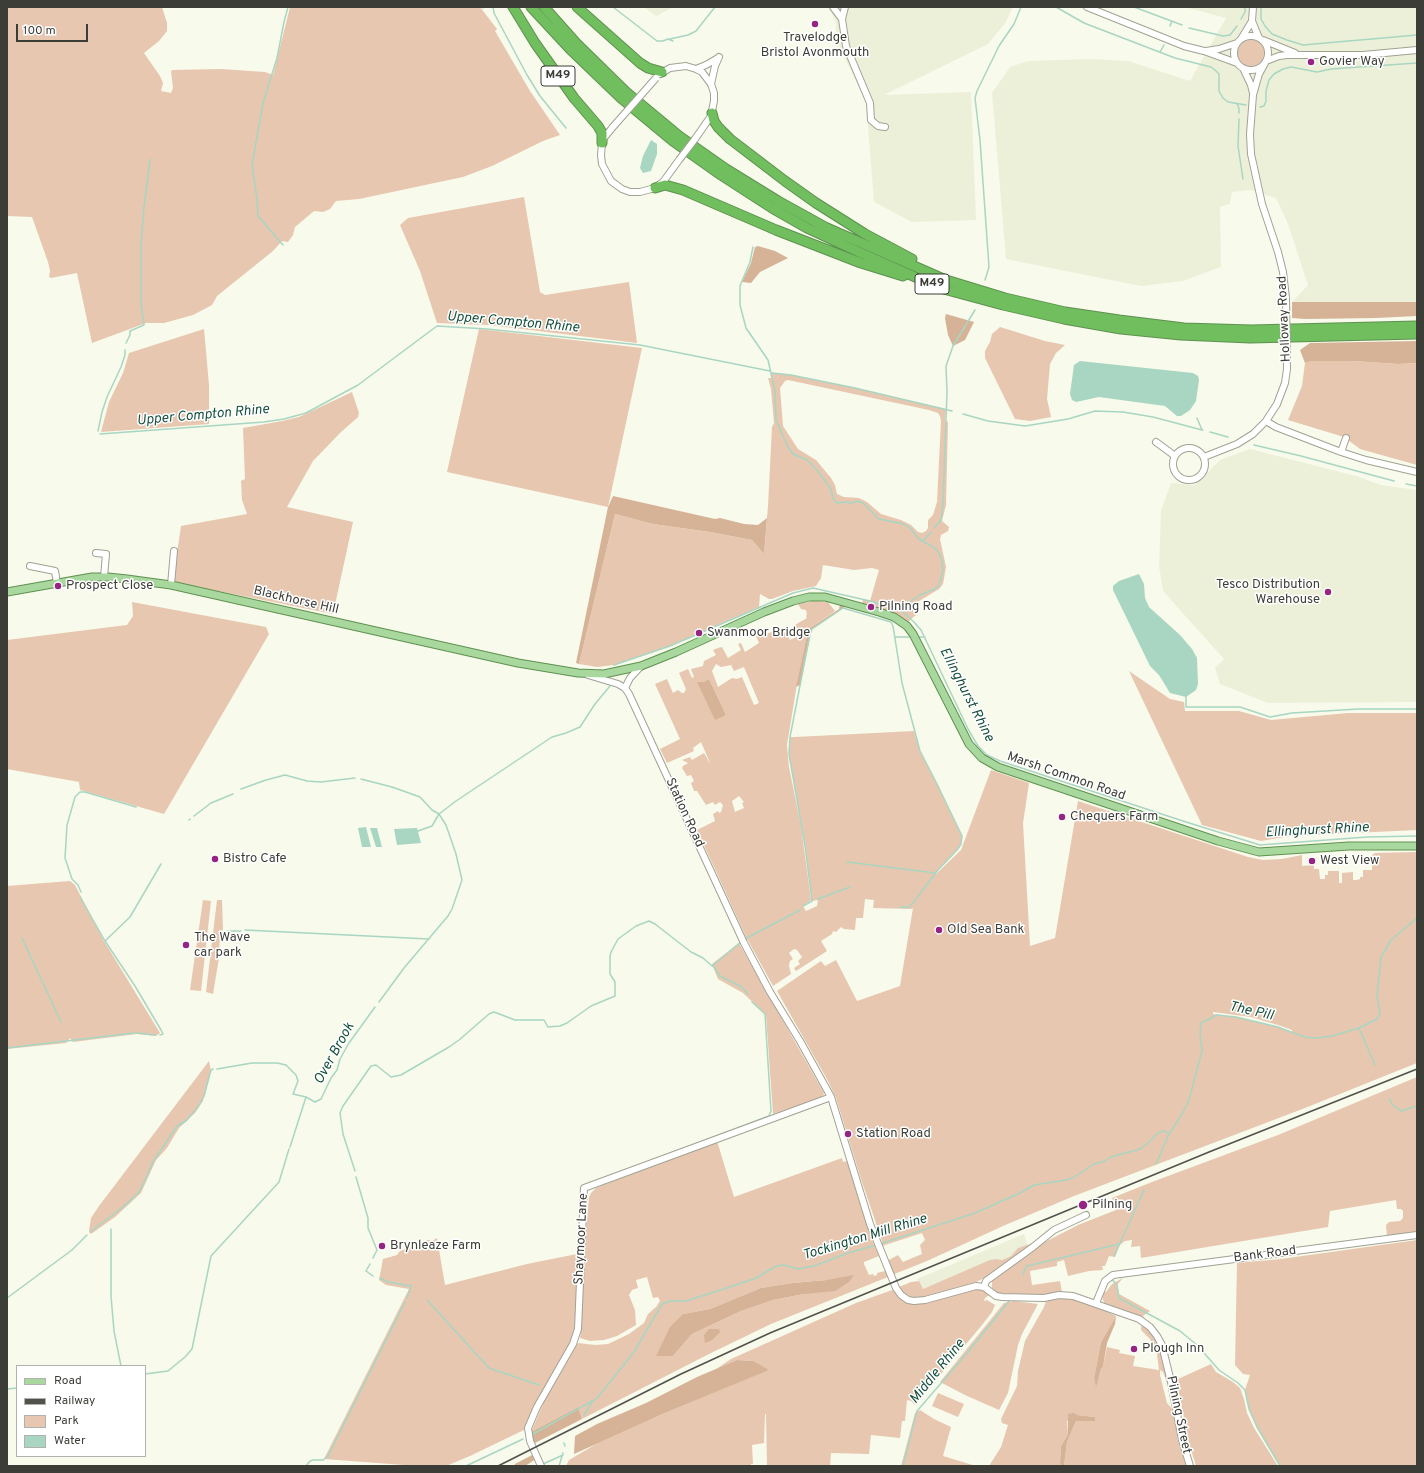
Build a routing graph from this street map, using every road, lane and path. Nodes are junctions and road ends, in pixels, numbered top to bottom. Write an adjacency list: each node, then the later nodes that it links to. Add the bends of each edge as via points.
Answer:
1 (513, 7): 25 (highway, M49, via 574,98 598,126 602,133)
2 (532, 7): 28 (highway, M49, via 570,49 621,98 720,176 807,228)
3 (544, 7): 27 (highway, M49, via 626,92 679,136 726,169 825,227)
4 (577, 7): 20 (highway, via 640,63)
5 (833, 7): 9 (street)
6 (845, 7): 9 (street)
7 (1087, 7): 14 (street, via 1184,46)
8 (1253, 7): 10 (street)
9 (842, 19): 24 (street, via 846,46 870,103 871,120 878,126)
10 (1252, 21): 11 (street); 12 (street)
11 (1260, 39): 12 (street, via 1250,36); 15 (street); 16 (street, via 1267,47)
12 (1239, 42): 14 (street); 17 (street, via 1234,53)
13 (1417, 50): 15 (street, via 1363,55)
14 (1204, 51): 17 (street)
15 (1300, 55): 16 (street, via 1279,56)
16 (1266, 62): 18 (street, via 1257,69); 22 (street, Holloway Road, via 1259,74)
17 (1237, 63): 18 (street)
18 (1243, 68): 22 (street, Holloway Road)
19 (696, 69): 20 (street, via 678,66); 21 (street); 21 (street, via 719,57)
20 (659, 75): 25 (street, bridge)
21 (711, 84): 23 (street, via 714,93)
22 (1253, 95): 31 (street, Holloway Road, bridge, via 1251,154 1262,204 1283,272 1286,298 1285,383 1277,404)
23 (712, 113): 26 (street, bridge, via 663,182); 27 (highway, M49, via 718,127 730,139 816,203 865,234)
24 (885, 127)
25 (602, 143): 26 (street, via 602,164 611,181 630,192)
26 (655, 188): 28 (highway, M49, via 665,185 683,190 861,263)
27 (967, 287): 29 (highway, M49, via 1065,312 1184,328 1251,330)
28 (940, 288): 30 (highway, M49, via 1064,319 1128,330 1250,338)
29 (1417, 326)
30 (1417, 334)
31 (1266, 421): 34 (street); 36 (street, Holloway Road, via 1253,434 1237,444)
32 (1346, 438): 34 (street)
33 (1156, 442): 35 (street)
34 (1341, 452): 37 (street)
35 (1175, 456): 36 (street, via 1187,448 1197,450); 36 (street, via 1172,461 1174,472 1186,481 1195,480 1203,473)
36 (1204, 457)
37 (1417, 472)
38 (96, 553): 41 (street, via 106,554)
39 (172, 555): 43 (street)
40 (30, 566): 42 (street, via 55,570)
41 (104, 577): 42 (main road, Blackhorse Hill); 43 (main road, Blackhorse Hill)
42 (57, 583): 44 (main road, Blackhorse Hill)
43 (171, 585): 46 (main road, Blackhorse Hill, via 518,663)
44 (7, 592)
45 (641, 666): 46 (main road, Marsh Common Road, via 604,674); 47 (street); 48 (main road, Marsh Common Road, via 793,601 825,597 894,617 906,625 915,637 969,744 982,758 998,767 1218,841 1259,852 1349,846)
46 (578, 673): 47 (street, via 611,681)
47 (625, 688): 49 (street, Station Road, via 742,940)
48 (1417, 846)
49 (831, 1097): 52 (street, Station Road, via 878,1244 896,1288 908,1300 914,1301 971,1287); 54 (street, Shaymoor Lane, via 584,1188 578,1329 573,1344 528,1428)
50 (1086, 1215): 52 (street, via 1054,1230 986,1281)
51 (1417, 1235): 53 (street, Bank Road, via 1110,1276 1105,1281)
52 (984, 1287): 53 (street, Pilning Street, via 998,1297 1044,1298 1060,1295)
53 (1096, 1303): 55 (street, Pilning Street, via 1139,1320 1150,1327 1157,1336 1162,1346)
54 (540, 1464)
55 (1190, 1466)

